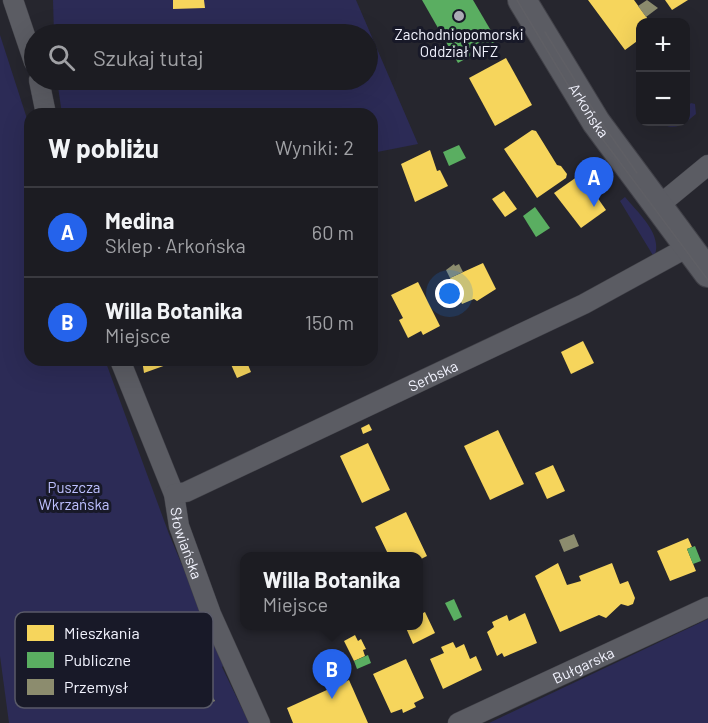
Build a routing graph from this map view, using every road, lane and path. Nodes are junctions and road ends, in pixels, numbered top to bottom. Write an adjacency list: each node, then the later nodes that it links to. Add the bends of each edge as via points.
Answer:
1 (13, 0): 3 (street)
2 (522, 0): 7 (street, Arkońska, via 588,110)
3 (24, 33)
4 (41, 90): 5 (street)
5 (44, 108)
6 (708, 165): 7 (street)
7 (657, 207): 8 (street, Arkońska)
8 (688, 247): 9 (street, Arkońska); 11 (street, Serbska, via 584,304)
9 (708, 273)
10 (122, 366): 11 (street, Słowiańska)
11 (174, 494): 13 (street, Słowiańska, via 179,526)
12 (708, 607): 16 (street, Bułgarska)
13 (210, 612)
14 (213, 618): 15 (street, Słowiańska)
15 (260, 723)
16 (458, 723)

